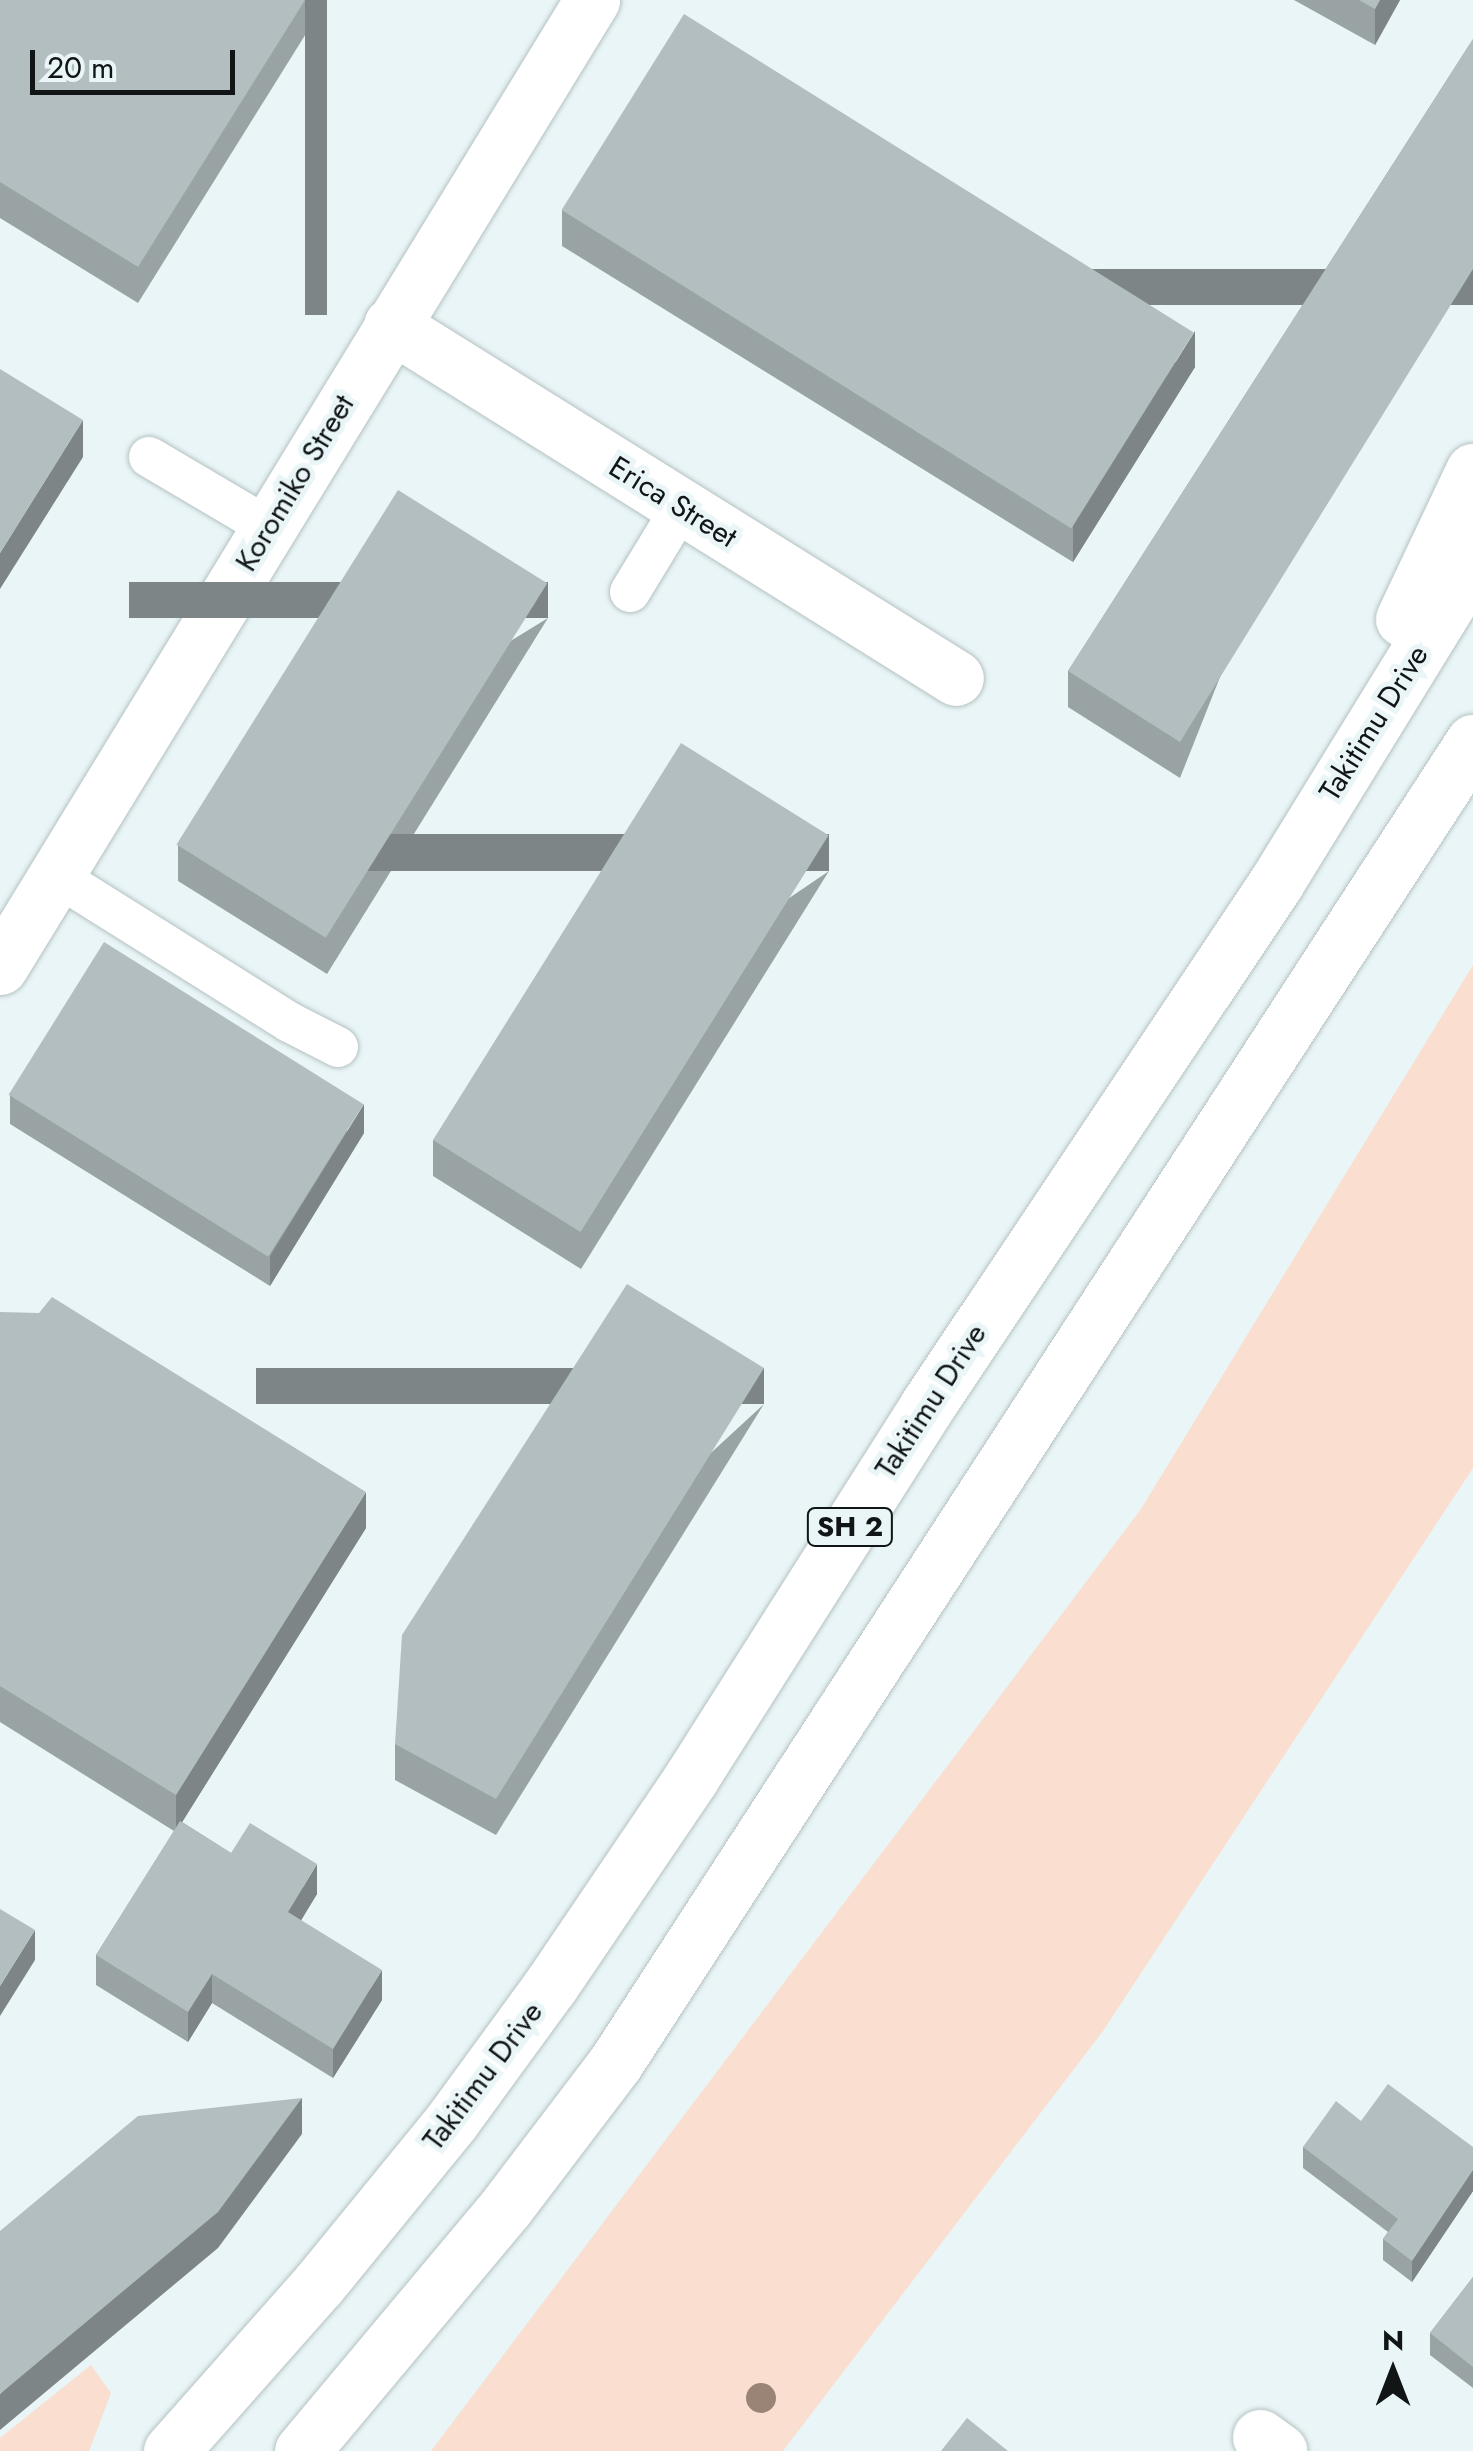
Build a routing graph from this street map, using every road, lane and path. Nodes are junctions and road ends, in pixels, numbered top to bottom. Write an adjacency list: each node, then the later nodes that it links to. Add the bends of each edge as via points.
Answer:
1 (592, 0): 2 (main road, Koromiko Street)
2 (391, 325): 5 (main road, Erica Street); 6 (main road, Koromiko Street)
3 (149, 457): 6 (lane)
4 (1473, 472): 12 (main road)
5 (681, 508): 8 (lane); 9 (main road, Erica Street)
6 (268, 527): 11 (main road, Koromiko Street)
7 (1473, 563): 12 (main road, Takitimu Drive / SH 2)
8 (630, 592)
9 (956, 678)
10 (1473, 742): 16 (main road, SH 2, via 616,2062 495,2221)
11 (58, 878): 13 (main road, Koromiko Street); 14 (lane)
12 (1276, 883): 15 (main road, Takitimu Drive / SH 2, via 551,1985 318,2285)
13 (0, 967)
14 (338, 1047)
15 (171, 2451)
16 (302, 2451)

